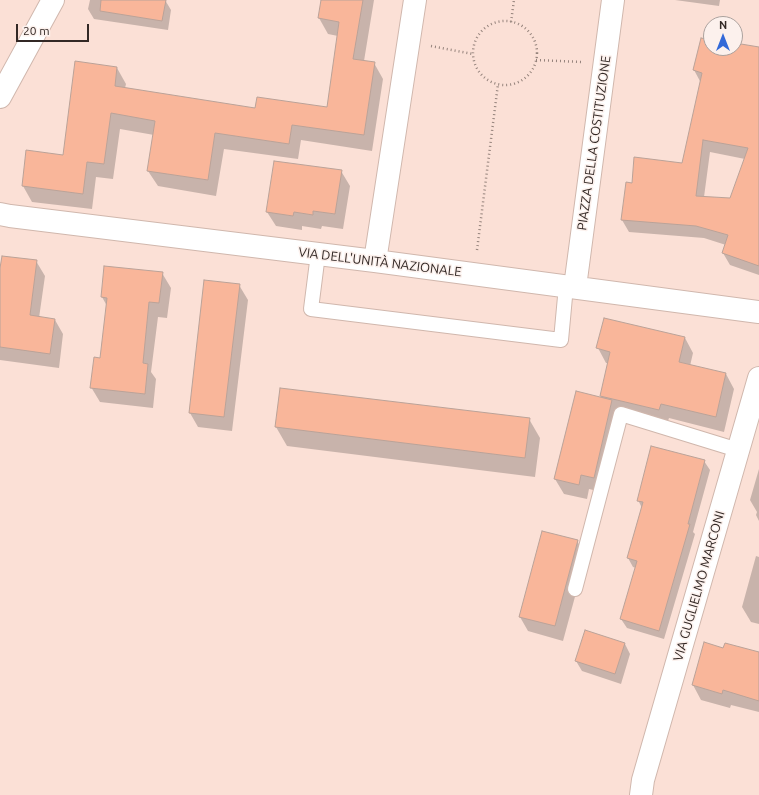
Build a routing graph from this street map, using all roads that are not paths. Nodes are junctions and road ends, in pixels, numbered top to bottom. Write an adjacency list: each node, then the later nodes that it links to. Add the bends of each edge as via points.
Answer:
1 (54, 0): 4 (street)
2 (415, 0): 7 (street)
3 (613, 0): 8 (street, PIAZZA DELLA COSTITUZIONE)
4 (0, 97)
5 (0, 214): 6 (street, VIA DELL'UNITÀ NAZIONALE)
6 (318, 254): 7 (street, VIA DELL'UNITÀ NAZIONALE); 8 (lane, via 310,309 561,340)
7 (376, 260): 8 (street, VIA DELL'UNITÀ NAZIONALE)
8 (570, 286): 9 (street, VIA DELL'UNITÀ NAZIONALE)
9 (759, 312)
10 (759, 378): 11 (street, VIA GUGLIELMO MARCONI)
11 (738, 450): 12 (lane, via 621,414); 13 (street, VIA GUGLIELMO MARCONI, via 643,780)
12 (575, 589)
13 (641, 795)

